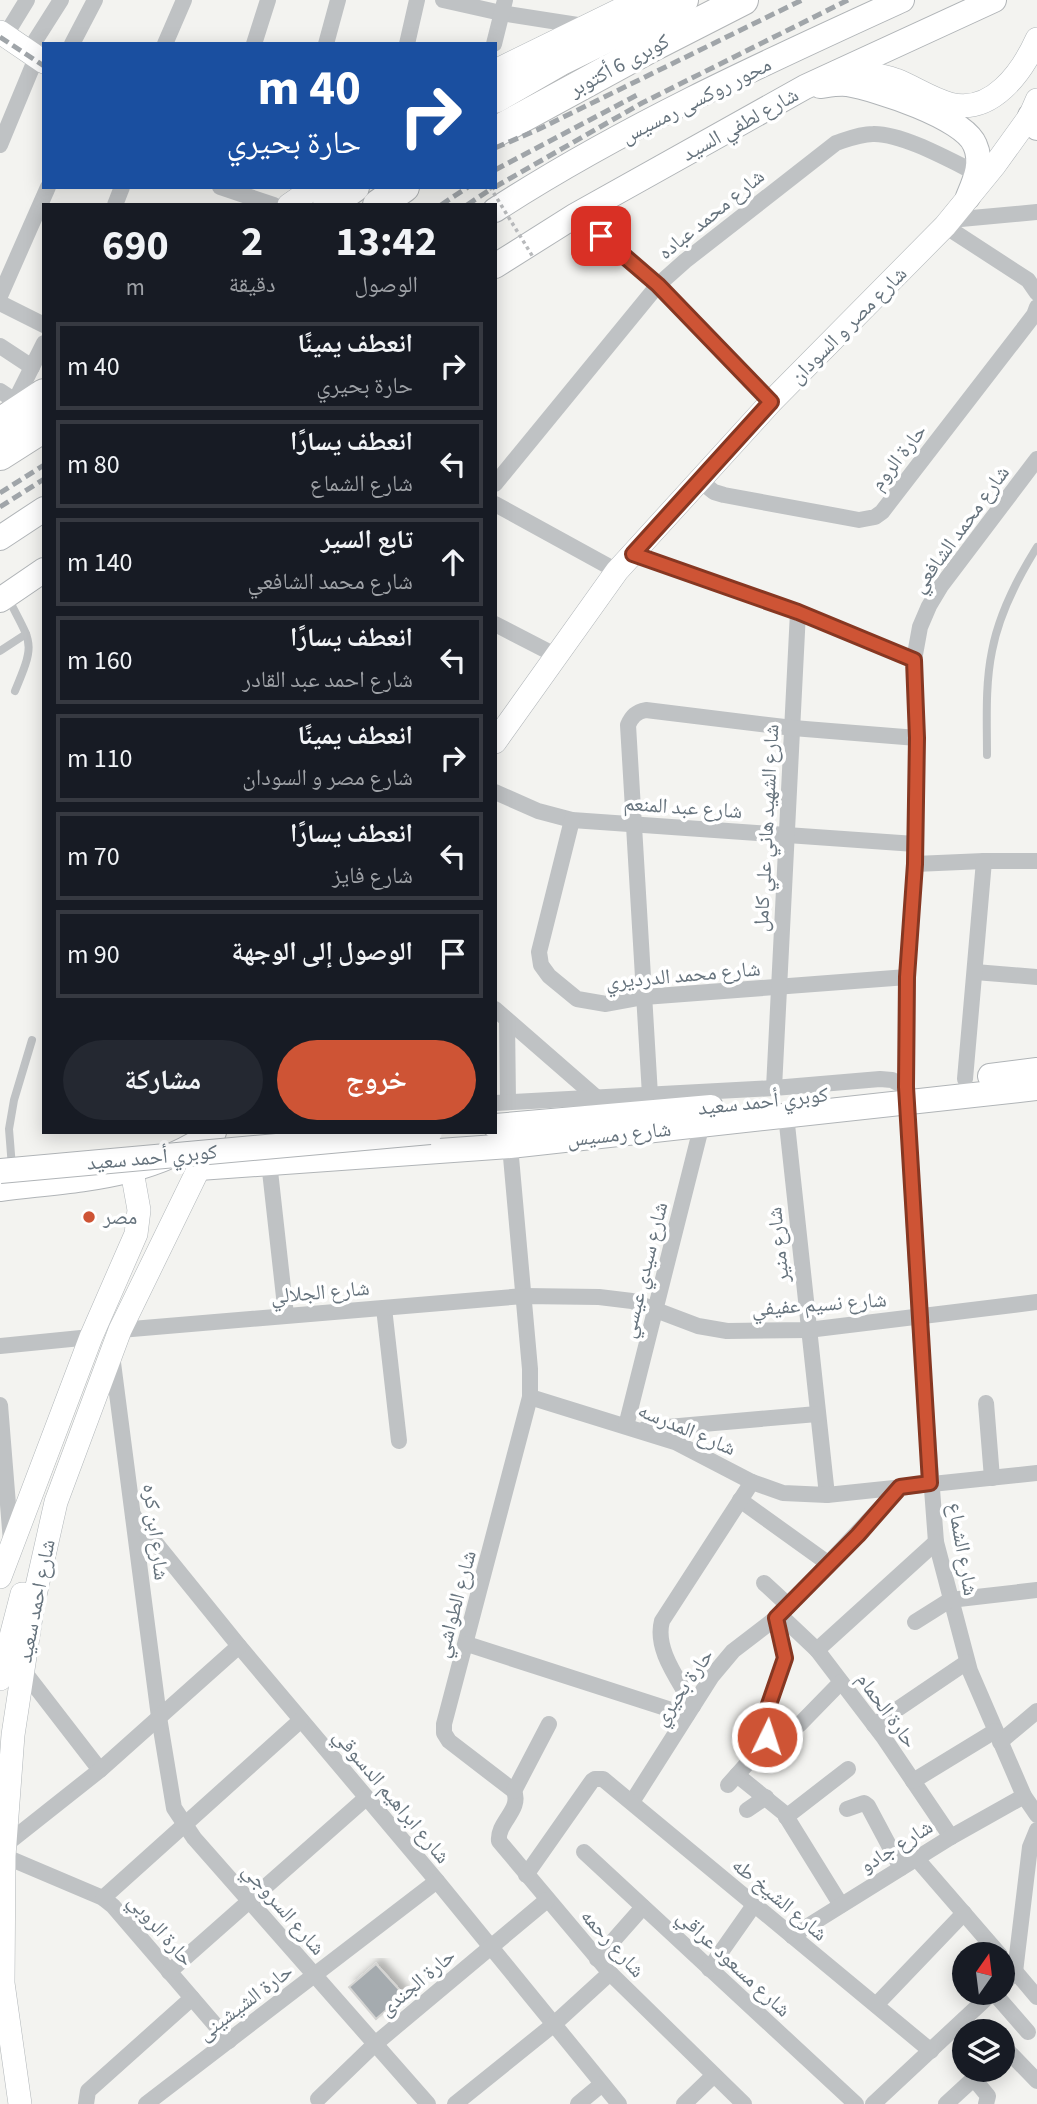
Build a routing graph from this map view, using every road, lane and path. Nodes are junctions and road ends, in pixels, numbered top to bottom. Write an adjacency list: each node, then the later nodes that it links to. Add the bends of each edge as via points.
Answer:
1 (27, 0): 17 (street)
2 (61, 0): 19 (street)
3 (95, 0): 20 (street)
4 (184, 0): 21 (street)
5 (268, 0): 22 (street)
6 (338, 0): 23 (street)
7 (417, 0): 24 (street)
8 (443, 0): 14 (street)
9 (640, 0): 15 (main road)
10 (683, 0): 30 (highway, كوبرى 6 أكتوبر)
11 (743, 0): 32 (highway, كوبرى 6 أكتوبر)
12 (902, 0): 46 (main road, محور روكسى رمسيس, via 634,130)
13 (995, 0): 28 (main road, شارع لطفي السيد)
14 (503, 7): 16 (street); 25 (street)
15 (609, 7): 16 (main road)
16 (584, 26): 27 (main road)
17 (3, 34): 26 (main road)
18 (1037, 39): 28 (main road, via 1004,88 975,107 949,104 885,78)
19 (43, 42)
20 (73, 42)
21 (166, 42)
22 (255, 42)
23 (327, 42)
24 (407, 42)
25 (494, 42)
26 (36, 57): 33 (street)
27 (497, 70)
28 (837, 72): 29 (main road, شارع لطفي السيد)
29 (805, 87): 34 (main road, via 844,83 935,113 975,143); 48 (main road, شارع لطفي السيد)
30 (497, 97)
31 (1035, 115): 34 (main road)
32 (497, 131)
33 (0, 145)
34 (981, 175): 40 (main road); 53 (street, شارع محمد عباده, via 896,136 855,136 819,155)
35 (223, 189): 41 (street)
36 (312, 189): 43 (main road)
37 (351, 189): 44 (highway)
38 (401, 189): 45 (highway)
39 (491, 189): 51 (path, bridge)
40 (968, 197): 49 (main road, شارع مصر و السودان)
41 (239, 200): 42 (street)
42 (260, 203)
43 (292, 203)
44 (331, 203)
45 (380, 203)
46 (497, 209)
47 (1037, 212): 49 (street)
48 (576, 215): 52 (main road, شارع لطفي السيد); 53 (street)
49 (948, 223): 54 (street, via 1028,280); 62 (main road, شارع مصر و السودان)
50 (39, 225): 55 (street)
51 (533, 257)
52 (497, 265)
53 (658, 285): 62 (street); 68 (street, شارع محمد عباده)
54 (1037, 293)
55 (1, 303): 57 (street)
56 (1037, 307): 67 (street, حارة الروم, via 875,517 859,520 724,495)
57 (42, 324)
58 (0, 346): 60 (street)
59 (42, 354): 60 (street)
60 (38, 375): 63 (main road)
61 (42, 395): 63 (highway)
62 (771, 402): 67 (main road, شارع مصر و السودان)
63 (4, 406)
64 (42, 428): 65 (highway)
65 (0, 455)
66 (1037, 459): 82 (street, شارع محمد الشافعي, via 929,606)
67 (699, 480): 74 (main road, شارع مصر و السودان)
68 (497, 482)
69 (497, 505): 74 (street)
70 (42, 510): 71 (main road)
71 (0, 538)
72 (1037, 547): 73 (lane)
73 (1033, 562): 87 (lane, via 1003,613 991,652)
74 (625, 563): 77 (street); 81 (main road, شارع مصر و السودان)
75 (42, 571): 76 (main road)
76 (3, 598): 79 (lane)
77 (798, 612): 82 (street); 84 (street, شارع الشهيد هاني علي كامل)
78 (497, 625): 81 (street)
79 (26, 635): 80 (lane); 83 (lane, via 30,652)
80 (0, 650)
81 (557, 656): 86 (main road, شارع مصر و السودان)
82 (914, 660): 85 (street, شارع محمد الشافعي)
83 (15, 691)
84 (793, 728): 85 (street); 90 (street, via 638,712 628,725); 91 (street, شارع الشهيد هاني علي كامل)
85 (917, 738): 92 (street, شارع محمد الشافعي)
86 (497, 739)
87 (987, 755)
88 (497, 793): 89 (street, شارع عبد المنعم)
89 (572, 820): 90 (street, شارع عبد المنعم); 100 (street, شارع محمد الدرديري, via 539,952 541,965 577,999 606,1004)
90 (635, 825): 91 (street, شارع عبد المنعم); 100 (street)
91 (788, 835): 92 (street, شارع عبد المنعم); 99 (street, شارع الشهيد هاني علي كامل)
92 (915, 844): 95 (street, شارع محمد الشافعي)
93 (984, 861): 94 (street); 95 (street); 96 (street)
94 (1037, 861)
95 (915, 864): 97 (street, شارع محمد الشافعي)
96 (975, 972): 98 (street); 103 (street)
97 (907, 977): 99 (street, شارع محمد الدرديري); 106 (street, شارع محمد الشافعي)
98 (1037, 977)
99 (779, 988): 100 (street, شارع محمد الدرديري); 104 (street, شارع الشهيد هاني علي كامل)
100 (644, 997): 107 (street)
101 (501, 1014): 108 (street); 109 (street)
102 (32, 1040): 112 (lane)
103 (965, 1079): 105 (main road, شارع رمسيس); 106 (main road, شارع رمسيس)
104 (774, 1088): 106 (street, شارع رمسيس, via 880,1079 892,1080); 107 (street, شارع رمسيس)
105 (1037, 1088): 106 (main road, شارع رمسيس)
106 (906, 1094): 110 (main road, شارع رمسيس); 116 (main road, كوبري أحمد سعيد, via 682,1110); 126 (street, شارع الشماع)
107 (650, 1095): 108 (street, شارع رمسيس)
108 (596, 1097): 109 (street, شارع رمسيس)
109 (502, 1103)
110 (786, 1115): 111 (main road, شارع رمسيس); 127 (street, شارع منير)
111 (702, 1124): 116 (main road, شارع رمسيس); 124 (street, شارع سيدي عيسي)
112 (4, 1130): 120 (lane)
113 (211, 1134): 119 (main road, via 167,1159)
114 (221, 1134): 118 (main road, شارع احمد سعيد)
115 (413, 1134): 120 (main road, كوبري أحمد سعيد, bridge)
116 (503, 1136): 117 (main road, شارع رمسيس); 121 (street, شارع الطواشي)
117 (269, 1162): 118 (main road, شارع رمسيس); 125 (street)
118 (199, 1168): 129 (main road, شارع احمد سعيد)
119 (132, 1171): 120 (main road); 128 (main road, شارع احمد سعيد, via 139,1210 136,1234)
120 (5, 1182)
121 (524, 1296): 123 (street, شارع الجلالي); 124 (street, شارع نسيم عفيفي, via 599,1297); 131 (street, شارع الطواشي)
122 (1037, 1302): 126 (street, شارع نسيم عفيفي)
123 (384, 1308): 125 (street, شارع الجلالي); 136 (street)
124 (656, 1309): 127 (street, شارع نسيم عفيفي, via 698,1326 727,1331); 135 (street, شارع سيدي عيسي)
125 (286, 1315): 129 (street, شارع الجلالي)
126 (919, 1317): 127 (street, شارع نسيم عفيفي); 140 (street, شارع الشماع)
127 (808, 1330): 134 (street, شارع منير)
128 (90, 1337): 130 (street); 147 (main road, شارع احمد سعيد)
129 (116, 1341): 144 (main road, شارع احمد سعيد); 145 (street, شارع ابن كره)
130 (0, 1346)
131 (530, 1397): 135 (street, شارع المدرسه); 155 (street, شارع الطواشي)
132 (986, 1403): 138 (street)
133 (0, 1405): 147 (street)
134 (817, 1414): 135 (street); 142 (street, شارع منير)
135 (632, 1428): 139 (street, شارع المدرسه, via 675,1442)
136 (399, 1441)
137 (1037, 1473): 138 (street, شارع المدرسه)
138 (992, 1478): 140 (street, شارع المدرسه)
139 (752, 1482): 142 (street, شارع المدرسه, via 783,1493); 143 (street)
140 (930, 1483): 141 (street, شارع المدرسه); 146 (street, شارع الشماع)
141 (900, 1487): 142 (street, شارع المدرسه); 148 (street, حارة بحيري)
142 (827, 1495)
143 (740, 1500): 148 (street); 162 (street, via 668,1610 659,1632)
144 (56, 1502): 159 (main road, شارع احمد سعيد); 160 (main road, via 23,1591)
145 (132, 1515): 156 (street, شارع ابراهيم الدسوقي); 164 (street, شارع ابن كره)
146 (936, 1542): 152 (street, شارع الشماع); 157 (street)
147 (11, 1546): 149 (main road, شارع احمد سعيد)
148 (829, 1564): 153 (street, حارة بحيري)
149 (0, 1577)
150 (764, 1583): 153 (street, حارة الحمام)
151 (1037, 1590): 152 (street)
152 (950, 1600): 154 (street); 158 (street, شارع الشماع)
153 (782, 1613): 157 (street, حارة الحمام); 162 (street, حارة بحيري, via 733,1651); 175 (street, via 785,1658 766,1713 767,1737 732,1780)
154 (915, 1622)
155 (467, 1644): 162 (street); 173 (street, شارع الطواشي, via 444,1733)
156 (239, 1646): 164 (street); 165 (street, شارع ابراهيم الدسوقي)
157 (817, 1650): 161 (street, حارة الحمام)
158 (967, 1662): 168 (street); 169 (street, شارع الشماع)
159 (22, 1669): 170 (street); 185 (main road, شارع احمد سعيد)
160 (0, 1679)
161 (841, 1682): 167 (street); 168 (street, حارة الحمام)
162 (690, 1710): 177 (street, حارة بحيري)
163 (1037, 1711): 169 (street)
164 (159, 1717): 170 (street); 182 (street, شارع السروجي, via 174,1808)
165 (301, 1720): 176 (street, شارع ابراهيم الدسوقي); 182 (street)
166 (549, 1724): 173 (street)
167 (799, 1725)
168 (874, 1725): 172 (street, حارة الحمام)
169 (998, 1736): 172 (street); 174 (street, شارع الشماع)
170 (100, 1769): 185 (street)
171 (848, 1769): 181 (street)
172 (913, 1781): 184 (street, حارة الحمام)
173 (514, 1791): 189 (street, شارع رحمه, via 515,1805 500,1828 499,1841)
174 (1024, 1796): 180 (street, شارع الشماع); 184 (street, شارع جادو)
175 (766, 1797): 179 (street); 181 (street)
176 (366, 1798): 190 (street, شارع ابراهيم الدسوقي); 193 (street)
177 (632, 1802): 189 (street, شارع الشيخ طه, via 603,1779 592,1781); 194 (street, شارع الشيخ طه)
178 (847, 1809): 188 (street, via 868,1805)
179 (747, 1810)
180 (1037, 1815)
181 (786, 1817): 195 (street)
182 (184, 1825): 191 (street); 193 (street, شارع السروجي)
183 (1037, 1830): 204 (street, via 1030,1847)
184 (951, 1837): 187 (street, شارع جادو)
185 (4, 1851): 191 (street, حارة الروبي); 227 (main road, شارع احمد سعيد, via 3,1983)
186 (584, 1852): 196 (street, شارع مسعود عراقي)
187 (916, 1858): 188 (street, شارع جادو); 197 (street)
188 (901, 1868): 195 (street, شارع جادو)
189 (526, 1875): 192 (street, شارع رحمه)
190 (437, 1881): 200 (street, شارع ابراهيم الدسوقي); 206 (street, حارة الشيشينى)
191 (103, 1898): 203 (street, حارة الروبي)
192 (547, 1900): 200 (street, حارة الجندى); 201 (street, شارع رحمه)
193 (249, 1901): 203 (street); 206 (street, شارع السروجي)
194 (754, 1905): 198 (street, شارع الشيخ طه); 202 (street)
195 (841, 1905): 198 (street, شارع جادو)
196 (643, 1907): 201 (street); 202 (street, شارع مسعود عراقي)
197 (964, 1913): 199 (street); 209 (street)
198 (792, 1936): 209 (street, شارع الشيخ طه)
199 (990, 1942)
200 (489, 1948): 212 (street, شارع ابراهيم الدسوقي); 217 (street, حارة الجندى)
201 (597, 1959): 205 (street, شارع رحمه)
202 (709, 1969): 236 (street, شارع مسعود عراقي)
203 (169, 1972): 208 (street, حارة الروبي)
204 (1016, 1972): 207 (street)
205 (610, 1973): 212 (street); 220 (street, شارع رحمه)
206 (314, 1975): 215 (street, حارة الشيشينى); 217 (street, شارع السروجي)
207 (1037, 1997)
208 (192, 1998): 215 (street, حارة الروبي); 228 (street, via 88,2091)
209 (876, 2005): 218 (street, شارع الشيخ طه)
210 (979, 2006): 218 (street)
211 (1007, 2006): 213 (street)
212 (553, 2025): 224 (street, شارع ابراهيم الدسوقي); 231 (street)
213 (1033, 2029): 216 (street)
214 (0, 2030): 226 (main road)
215 (229, 2041): 229 (street, حارة الشيشينى)
216 (1015, 2043)
217 (375, 2044): 225 (street, حارة الجندى); 230 (street, شارع السروجي)
218 (931, 2051): 237 (street)
219 (1015, 2061): 221 (street)
220 (714, 2075): 234 (street); 235 (street, شارع رحمه)
221 (1037, 2081)
222 (970, 2082): 238 (street)
223 (982, 2082): 239 (street)
224 (602, 2084): 232 (street); 233 (street, شارع ابراهيم الدسوقي)
225 (318, 2099)
226 (13, 2104)
227 (20, 2104)
228 (86, 2104)
229 (146, 2104)
230 (428, 2104)
231 (455, 2104)
232 (578, 2104)
233 (619, 2104)
234 (684, 2104)
235 (744, 2104)
236 (856, 2104)
237 (873, 2104)
238 (946, 2104)
239 (986, 2104)

